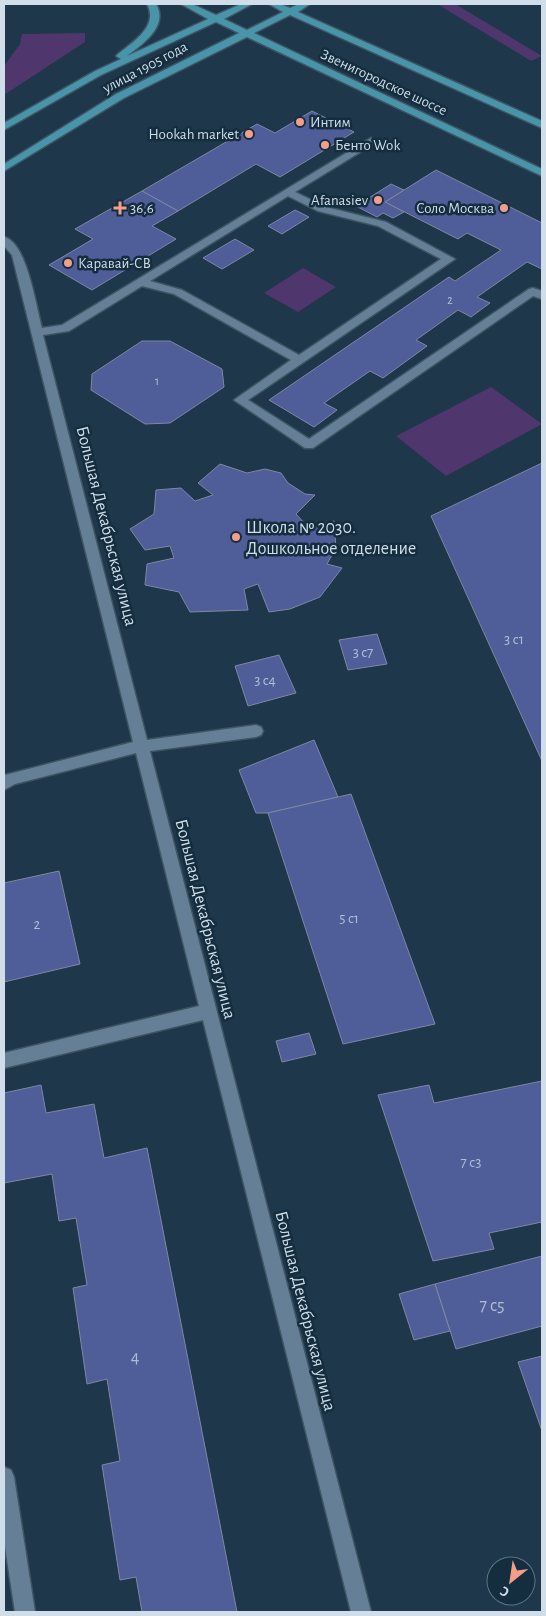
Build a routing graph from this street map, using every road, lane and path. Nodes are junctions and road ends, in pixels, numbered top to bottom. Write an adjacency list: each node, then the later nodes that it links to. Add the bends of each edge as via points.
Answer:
1 (152, 4): 9 (main road, via 156,15 154,24)
2 (185, 4): 7 (main road, Звенигородское шоссе)
3 (248, 4): 7 (main road, улица 1905 года)
4 (273, 4): 6 (main road, Звенигородское шоссе)
5 (306, 4): 6 (main road, улица 1905 года)
6 (289, 12): 8 (main road, улица 1905 года); 10 (main road, Звенигородское шоссе)
7 (214, 18): 8 (main road, Звенигородское шоссе); 9 (main road, улица 1905 года)
8 (245, 33): 13 (main road, улица 1905 года, via 120,96); 14 (main road, Звенигородское шоссе)
9 (98, 73): 11 (main road, улица 1905 года)
10 (542, 125)
11 (4, 127)
12 (371, 141): 15 (street)
13 (4, 168)
14 (542, 173)
15 (287, 192): 17 (street); 20 (street, via 328,211 382,224 449,259)
16 (4, 240): 19 (street, Большая Декабрьская улица, via 18,254)
17 (141, 282): 19 (street, via 65,328); 20 (street, via 178,292)
18 (542, 296): 20 (street, via 533,291 309,445 240,400)
19 (38, 332): 22 (street, Большая Декабрьская улица)
20 (299, 360)
21 (256, 731): 22 (street)
22 (142, 746): 23 (street); 24 (street, Большая Декабрьская улица)
23 (4, 784)
24 (209, 1011): 25 (street); 29 (street, Большая Декабрьская улица)
25 (4, 1062)
26 (4, 1476): 27 (street)
27 (7, 1522): 28 (street)
28 (25, 1612)
29 (361, 1612)

